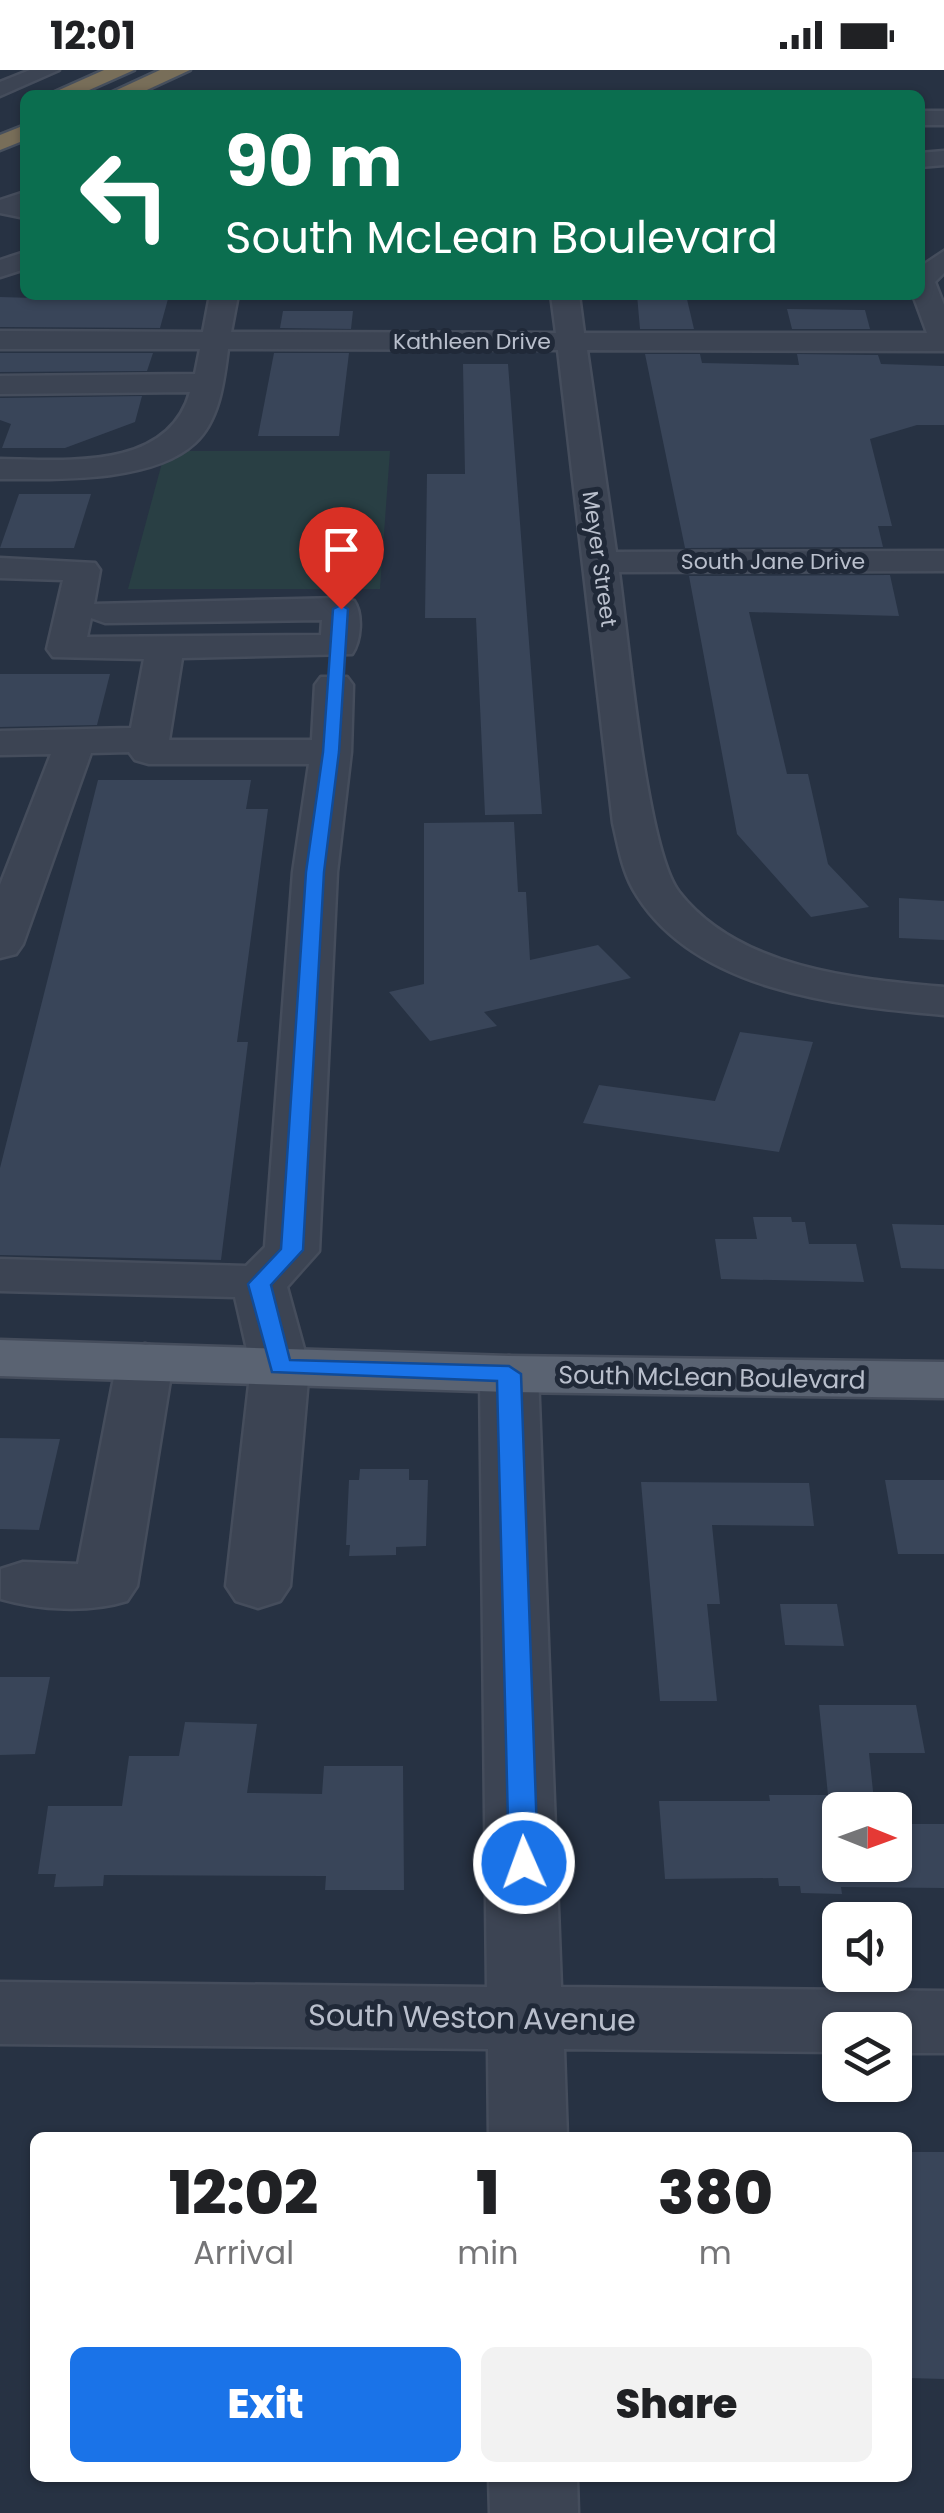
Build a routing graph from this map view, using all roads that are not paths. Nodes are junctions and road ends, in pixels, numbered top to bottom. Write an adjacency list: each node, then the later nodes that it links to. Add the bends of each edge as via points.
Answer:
1 (48, 70): 4 (street)
2 (123, 70): 5 (highway)
3 (179, 70): 6 (highway)
4 (0, 90)
5 (71, 90)
6 (129, 90)
7 (20, 200): 8 (street, via 4,207)
8 (20, 211)
9 (925, 293): 15 (street)
10 (223, 300): 13 (street)
11 (566, 300): 14 (street, Meyer Street)
12 (0, 340): 13 (street, Kathleen Drive)
13 (214, 340): 14 (street, Kathleen Drive); 16 (street)
14 (574, 342): 15 (street, Kathleen Drive); 20 (street, Meyer Street)
15 (944, 342)
16 (206, 383): 17 (street); 18 (street, via 198,418 182,439 150,454 92,467)
17 (0, 385)
18 (0, 469)
19 (944, 561): 20 (street, South Jane Drive)
20 (602, 562): 31 (street, Meyer Street, via 634,823 643,865 662,900 706,940 742,958 822,985)
21 (0, 568): 22 (street, via 83,570)
22 (74, 612): 23 (street, via 66,649); 26 (street, via 341,609)
23 (166, 648): 24 (street); 26 (street)
24 (158, 685): 25 (street); 27 (street)
25 (198, 685)
26 (326, 698): 27 (street, via 148,752); 33 (street, via 292,1250)
27 (151, 732): 28 (street)
28 (74, 742): 29 (street); 30 (street)
29 (0, 743)
30 (0, 944)
31 (944, 1001)
32 (0, 1275): 33 (street)
33 (259, 1284): 36 (street)
34 (0, 1358): 35 (main road, South McLean Boulevard)
35 (145, 1362): 36 (main road, South McLean Boulevard); 39 (street, via 105,1586)
36 (280, 1367): 37 (main road, South McLean Boulevard); 40 (street)
37 (509, 1374): 38 (main road, South McLean Boulevard); 42 (street)
38 (944, 1380)
39 (23, 1584)
40 (258, 1586)
41 (0, 2013): 42 (street, South Weston Avenue)
42 (528, 2018): 43 (street, South Weston Avenue); 44 (street)
43 (944, 2022)
44 (528, 2132)
45 (533, 2482): 46 (street)
46 (534, 2513)

